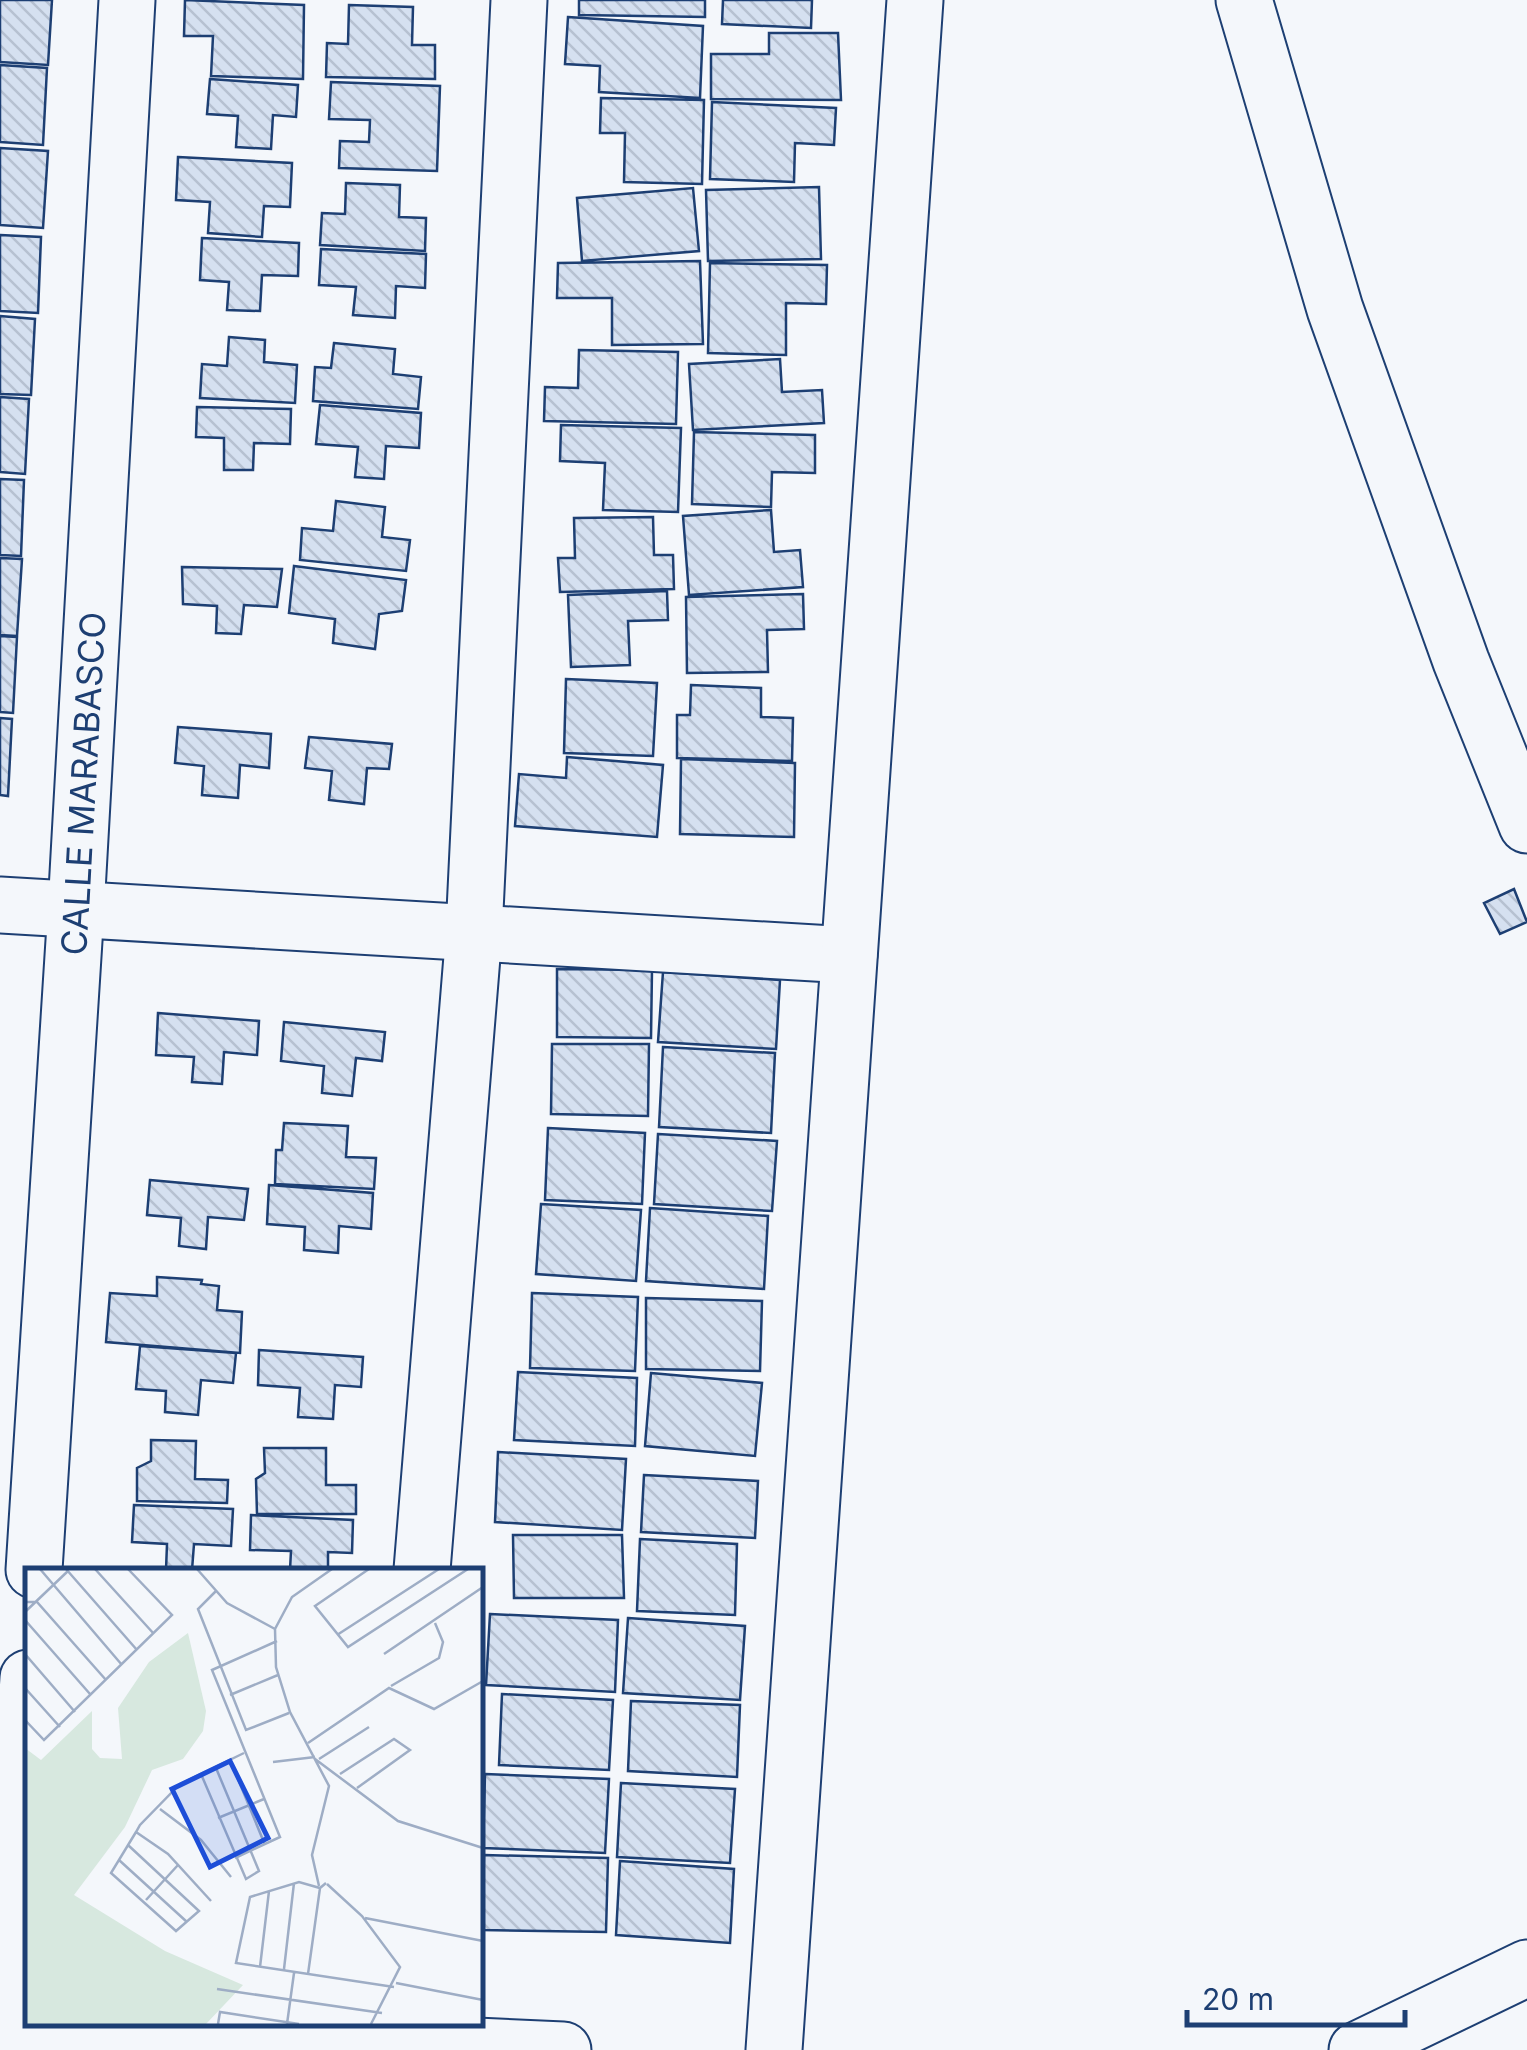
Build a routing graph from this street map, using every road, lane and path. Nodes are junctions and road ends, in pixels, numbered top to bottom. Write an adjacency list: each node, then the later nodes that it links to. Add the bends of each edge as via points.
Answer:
1 (127, 0): 7 (street, CALLE MARABASCO)
2 (519, 0): 8 (street)
3 (915, 0): 9 (street)
4 (1244, 0): 5 (street, via 1335,309 1460,661)
5 (1527, 825)
6 (0, 905): 7 (street)
7 (76, 909): 8 (street); 10 (street, CALLE MARABASCO)
8 (474, 932): 9 (street); 11 (street)
9 (849, 954): 18 (street)
10 (34, 1568)
11 (422, 1568)
12 (25, 1720): 14 (street)
13 (1527, 1968): 19 (street)
14 (3, 2024)
15 (52, 2025): 16 (street)
16 (393, 2032): 17 (street)
17 (563, 2050)
18 (774, 2050)
19 (1357, 2050)

